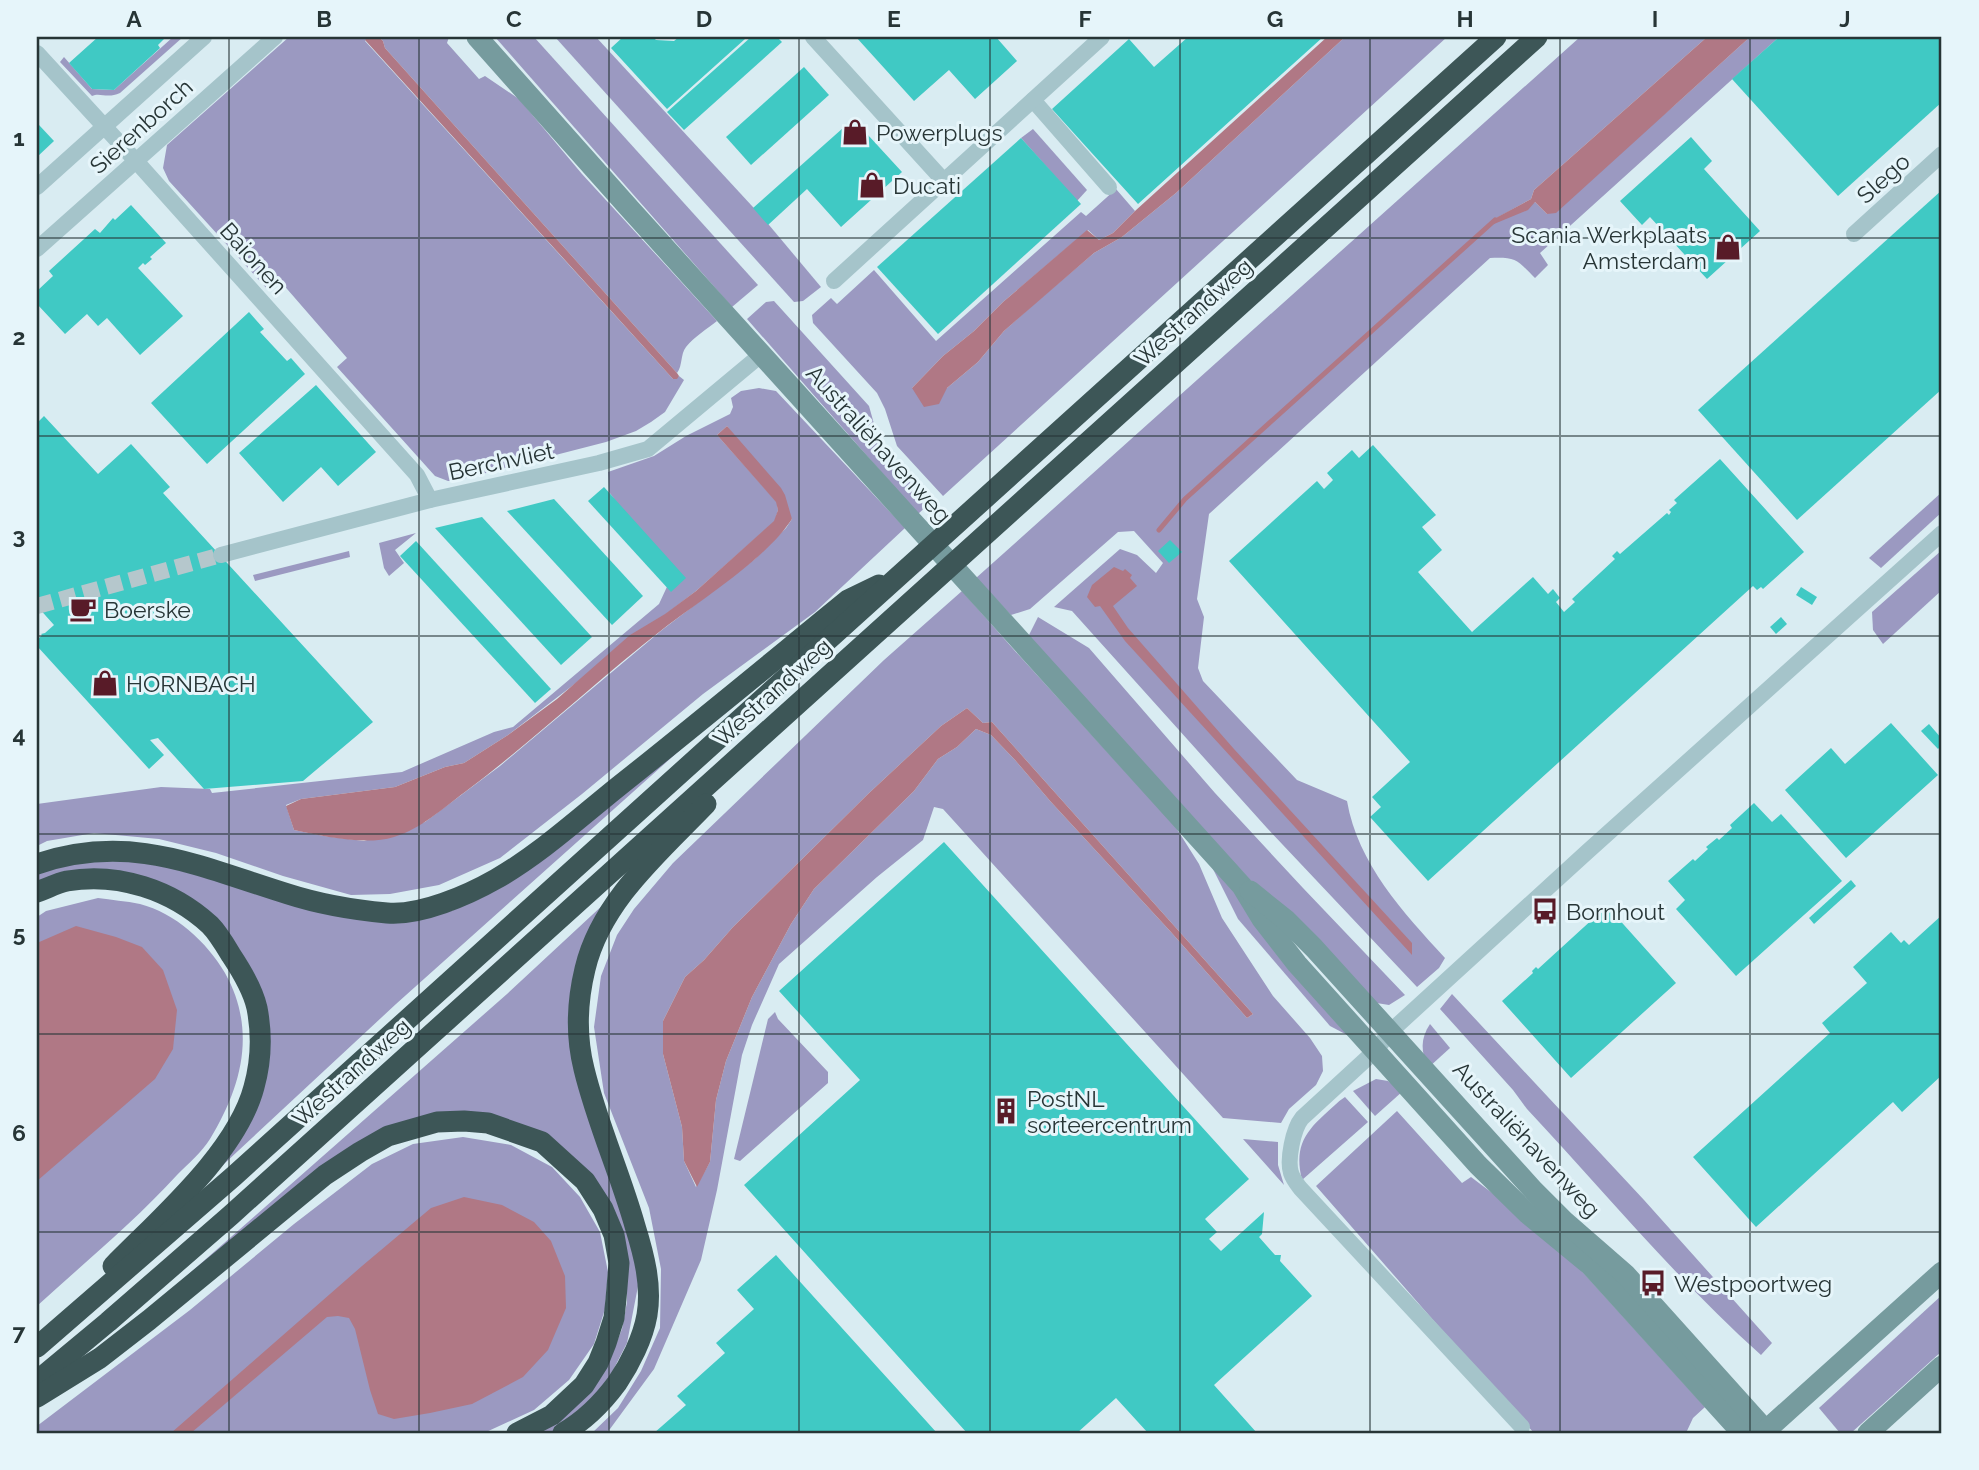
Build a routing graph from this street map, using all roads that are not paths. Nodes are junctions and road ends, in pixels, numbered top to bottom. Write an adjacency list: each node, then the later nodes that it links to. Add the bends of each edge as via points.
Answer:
1 (204, 37): 10 (street, Sierenborch)
2 (275, 37): 12 (street, Sierenborch)
3 (477, 37): 19 (street, Australiëhavenweg)
4 (813, 37): 13 (street)
5 (1102, 37): 9 (street)
6 (1496, 37): 23 (highway, Westrandweg, via 902,573)
7 (1537, 37): 24 (highway, Westrandweg)
8 (37, 53): 10 (street, Baionen)
9 (1033, 100): 13 (street); 15 (street)
10 (104, 127): 12 (street, Baionen); 14 (street, Sierenborch)
11 (1942, 155): 16 (street, Slego)
12 (136, 161): 17 (street, Sierenborch); 20 (street, Baionen, via 417,475)
13 (943, 180): 18 (street)
14 (37, 187)
15 (1109, 187)
16 (1854, 234)
17 (37, 249)
18 (834, 281)
19 (762, 354): 20 (street, Berchvliet, via 648,449); 26 (street, Australiëhavenweg)
20 (430, 500): 22 (street, Berchvliet)
21 (1942, 533): 28 (street)
22 (221, 555)
23 (854, 606): 25 (highway, via 534,854 473,891 425,909 390,913 345,907 290,895 159,854 90,852); 31 (highway, Westrandweg, via 234,1176)
24 (805, 697): 33 (highway, Westrandweg, via 231,1214); 38 (highway, via 628,886 610,910 586,966 579,999 583,1068 645,1259 647,1315 628,1367 606,1397)
25 (37, 864)
26 (1242, 886): 28 (street, Australiëhavenweg, via 1286,920); 29 (street, Australiëhavenweg, via 1297,964)
27 (37, 892): 31 (highway, via 65,881 118,880 173,898 212,926 257,1006 260,1056 254,1089 227,1143 201,1176)
28 (1391, 1031): 29 (street); 36 (street, Australiëhavenweg, via 1534,1191 1626,1275)
29 (1376, 1050): 35 (street, via 1298,1122 1290,1171 1300,1188); 39 (street, Australiëhavenweg, via 1478,1165 1590,1265)
30 (1942, 1272): 36 (street)
31 (37, 1346)
32 (1942, 1366): 40 (street)
33 (37, 1381)
34 (37, 1397): 37 (highway, via 110,1350 324,1175 360,1152 388,1136 437,1122 476,1122 542,1142 584,1181 614,1235 618,1262 614,1318 597,1363 584,1385 552,1415)
35 (1522, 1427)
36 (1766, 1432)
37 (517, 1433)
38 (563, 1433)
39 (1742, 1433)
40 (1868, 1433)

